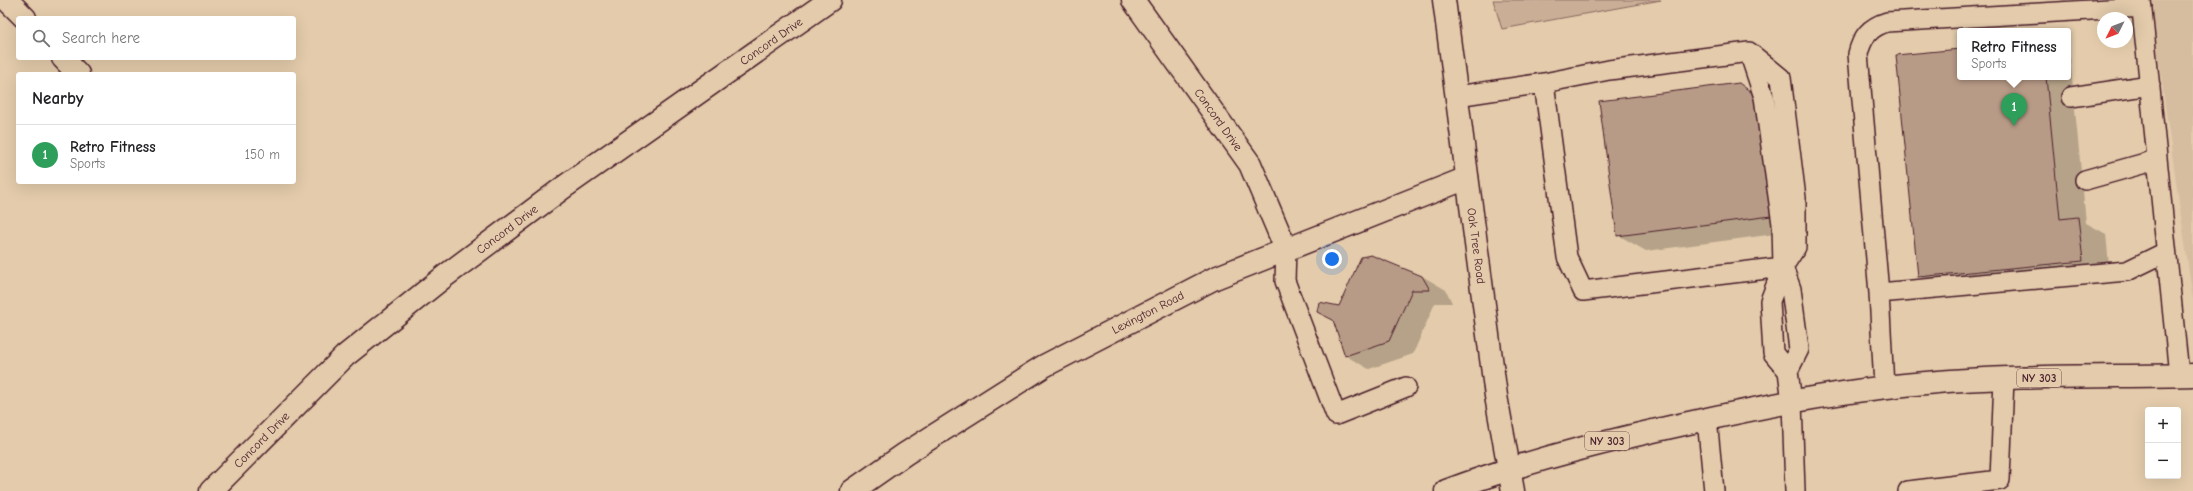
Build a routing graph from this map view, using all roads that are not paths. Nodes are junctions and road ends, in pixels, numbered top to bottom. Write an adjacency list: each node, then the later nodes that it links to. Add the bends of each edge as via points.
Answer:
1 (7, 0): 6 (street)
2 (830, 0): 29 (street, Concord Drive, via 571,182 445,276 345,356)
3 (1133, 0): 16 (street, Concord Drive, via 1250,164)
4 (1444, 0): 11 (street, Oak Tree Road)
5 (2142, 4): 10 (lane); 19 (lane, via 1887,22 1876,25 1867,34 1861,42 1858,54)
6 (23, 16)
7 (65, 60): 8 (street)
8 (76, 72)
9 (1544, 83): 11 (lane); 18 (lane, via 1567,257 1583,291); 18 (lane, via 1609,70 1749,52 1781,78 1796,198 1796,247)
10 (2150, 85): 12 (lane); 13 (lane)
11 (1457, 96): 14 (street, Oak Tree Road)
12 (2071, 97)
13 (2156, 160): 15 (lane); 17 (lane)
14 (1467, 178): 16 (street, Lexington Road); 27 (street, Oak Tree Road)
15 (2085, 180)
16 (1286, 249): 23 (lane, via 1285,281 1336,415); 30 (street, Lexington Road, via 1215,278 1044,366 905,454)
17 (2166, 252): 19 (lane, via 2127,271); 21 (lane)
18 (1783, 267): 20 (lane, via 1791,289 1799,349); 20 (lane, via 1770,301 1774,353)
19 (1879, 293): 24 (lane)
20 (1788, 371): 25 (lane)
21 (2186, 375): 22 (street, NY 303)
22 (2004, 378): 24 (street, NY 303); 28 (lane)
23 (1406, 387)
24 (1884, 387): 25 (street, NY 303)
25 (1792, 402): 26 (street, NY 303); 34 (lane)
26 (1707, 419): 27 (street, NY 303, via 1574,449); 33 (lane)
27 (1508, 469): 31 (street, NY 303); 32 (street, Oak Tree Road)
28 (2001, 486): 35 (lane)
29 (211, 491)
30 (852, 491)
31 (1446, 491)
32 (1513, 491)
33 (1714, 491)
34 (1796, 491)
35 (1908, 491)

